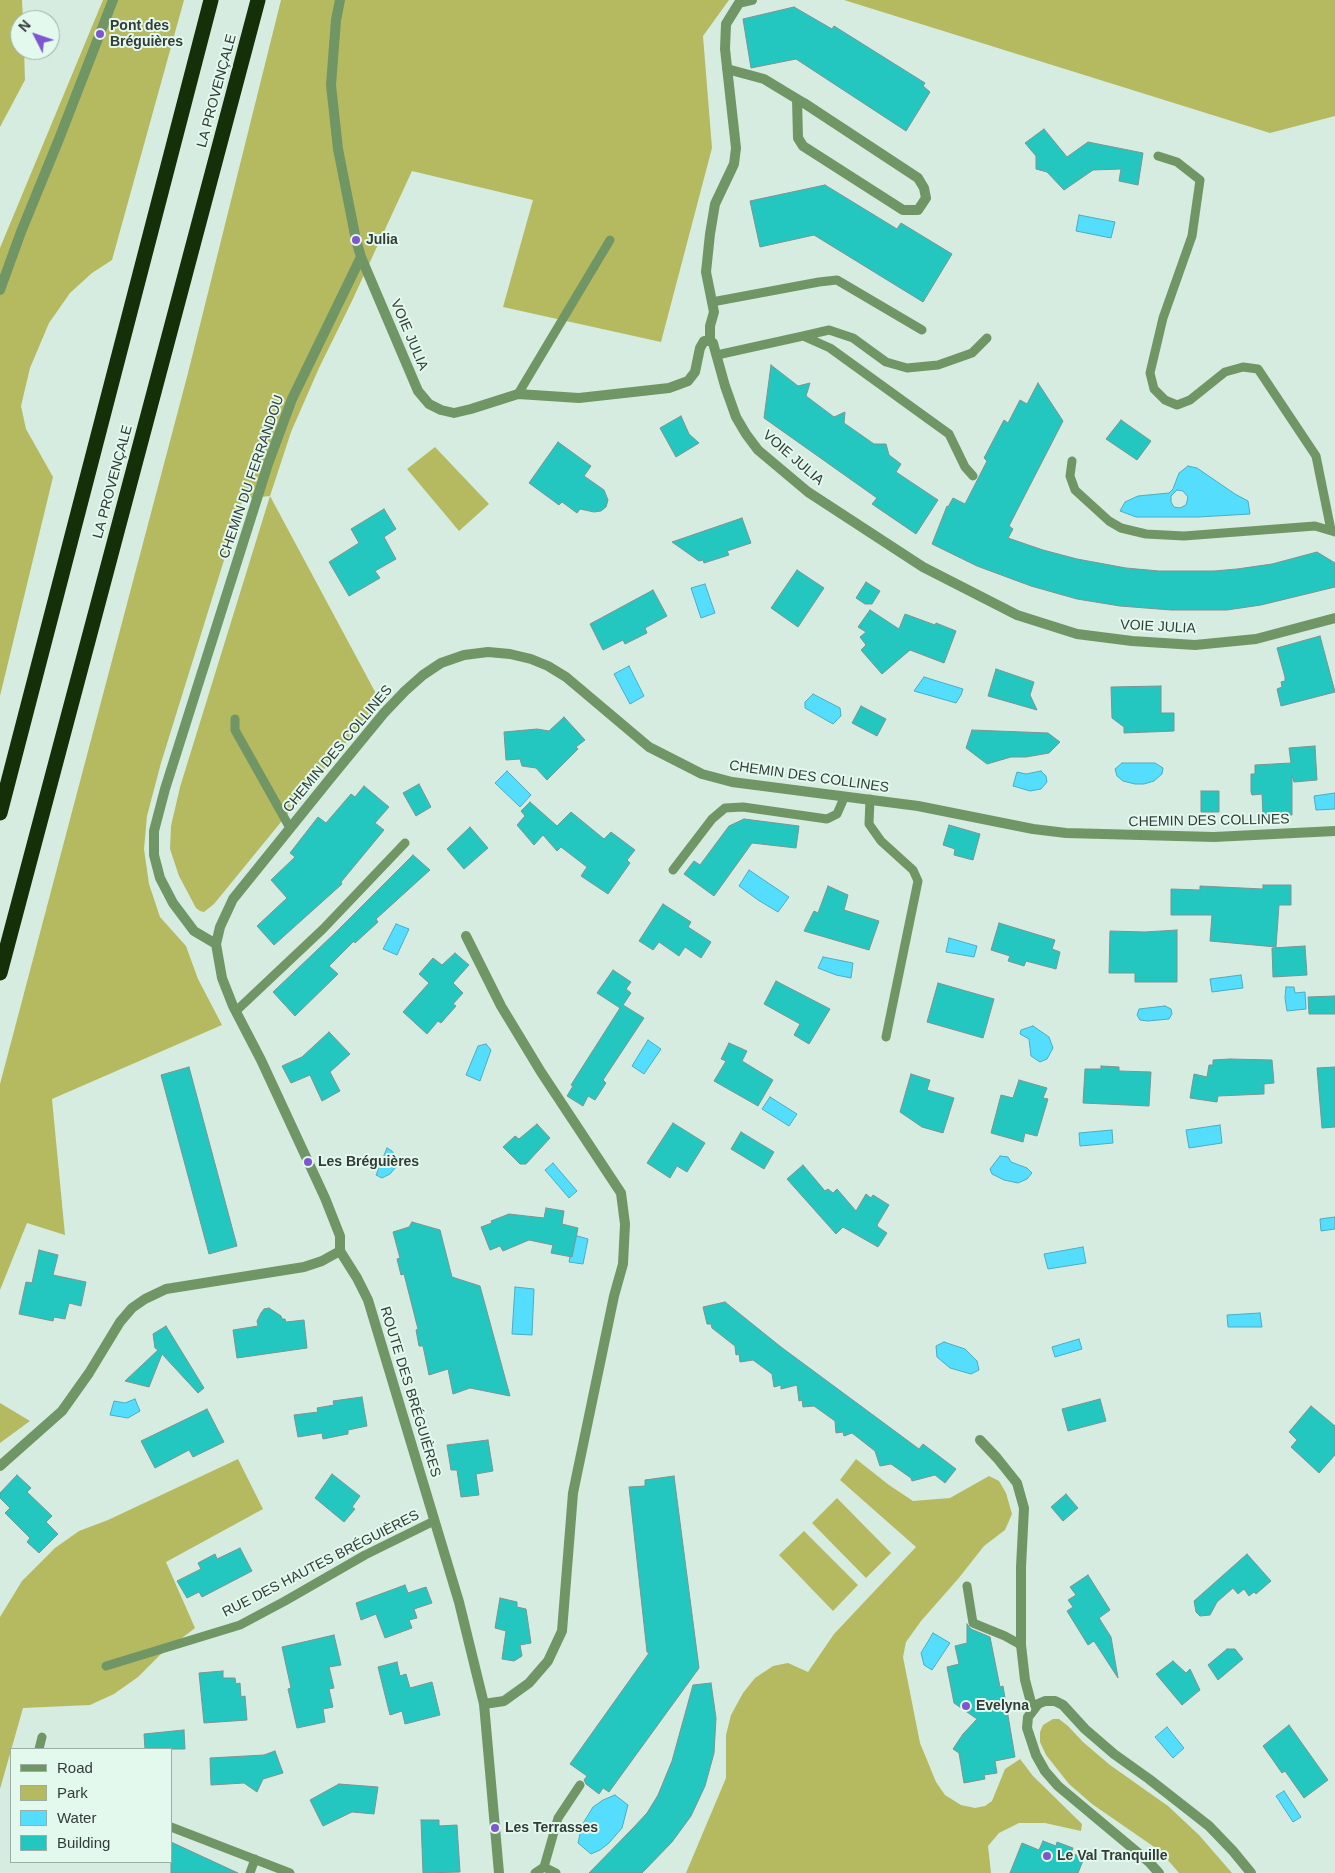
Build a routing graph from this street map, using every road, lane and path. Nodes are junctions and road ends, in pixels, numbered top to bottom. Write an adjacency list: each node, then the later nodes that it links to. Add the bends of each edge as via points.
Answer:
1 (113, 0): 11 (street)
2 (211, 0): 26 (highway, LA PROVENÇALE)
3 (258, 0): 33 (highway, LA PROVENÇALE)
4 (340, 0): 10 (street, via 331,85 338,149)
5 (752, 0): 6 (street, via 739,3 726,24)
6 (727, 69): 7 (street, via 764,79); 12 (street, via 736,148 734,164 715,204 710,234 706,272)
7 (797, 99): 7 (street, via 918,178 926,198 918,210 903,210 803,146 798,138)
8 (1158, 156): 21 (lane, via 1177,162 1200,180 1192,236 1163,318 1150,374 1154,389 1165,400 1177,405 1190,400 1225,372 1243,367 1258,369 1316,456)
9 (610, 240): 18 (lane)
10 (360, 257): 18 (street, VOIE JULIA, via 418,391 429,404 454,413); 32 (street, CHEMIN DU FERRANDOU, via 292,399 268,464 154,832 154,855 160,878 194,931)
11 (0, 290)
12 (712, 302): 13 (lane, via 837,280); 16 (street, via 714,312)
13 (922, 330)
14 (803, 336): 15 (lane, via 829,330 853,338 886,362 907,368 938,365 972,353); 17 (lane); 20 (lane, via 830,348 950,434 965,467)
15 (988, 338)
16 (710, 341): 17 (street, VOIE JULIA); 18 (street, VOIE JULIA, via 704,341 700,348 695,372 688,381 669,388 579,398)
17 (717, 354): 22 (street, VOIE JULIA, via 736,417 758,450 808,492 923,567 1017,615 1077,634 1195,645 1256,639)
18 (518, 394)
19 (1072, 460): 21 (lane, via 1070,476 1075,490 1121,528 1146,534 1184,536 1315,526)
20 (973, 476)
21 (1333, 531)
22 (1335, 618)
23 (235, 719): 27 (lane, via 235,730)
24 (844, 798): 25 (street, CHEMIN DES COLLINES); 27 (street, CHEMIN DES COLLINES, via 732,782 702,774 649,747 566,677 548,666 510,654 488,652 464,655 423,675 384,712); 30 (lane, via 837,814 827,818 743,806 725,808 712,819)
25 (870, 799): 28 (street, CHEMIN DES COLLINES, via 1081,835 1214,837); 35 (lane, via 869,824 881,841 913,870 918,881)
26 (0, 813)
27 (290, 828): 32 (street, CHEMIN DES COLLINES, via 234,899 220,927)
28 (1335, 831)
29 (405, 842): 34 (lane, via 323,929)
30 (674, 870)
31 (466, 936): 43 (street, via 500,1006 621,1193 625,1224 623,1264 573,1493 562,1631 548,1661 529,1683 504,1701)
32 (216, 944): 34 (street, ROUTE DES BRÉGUIÈRES, via 222,978)
33 (0, 973)
34 (236, 1011): 36 (street, ROUTE DES BRÉGUIÈRES, via 325,1198 340,1236)
35 (886, 1037)
36 (340, 1251): 38 (street, via 322,1262 304,1267 166,1289 146,1299 132,1308 120,1322 62,1411); 39 (street, ROUTE DES BRÉGUIÈRES, via 368,1300)
37 (980, 1440): 41 (street, via 1017,1483 1024,1508)
38 (0, 1466)
39 (434, 1521): 42 (lane, RUE DES HAUTES BRÉGUIÈRES, via 365,1555 240,1625); 43 (street, ROUTE DES BRÉGUIÈRES, via 459,1602)
40 (967, 1586): 41 (lane, via 973,1623)
41 (1021, 1645): 44 (street)
42 (106, 1666)
43 (484, 1704): 53 (street, ROUTE DES BRÉGUIÈRES)
44 (1032, 1710): 56 (street, via 1027,1728 1045,1771 1058,1786); 57 (street, via 1045,1701 1063,1705 1114,1754 1209,1826)
45 (42, 1737): 46 (lane)
46 (40, 1748)
47 (580, 1785): 50 (lane, via 558,1818)
48 (172, 1828): 49 (lane)
49 (255, 1859): 51 (lane); 52 (lane)
50 (544, 1867): 54 (lane); 55 (lane)
51 (250, 1873)
52 (290, 1873)
53 (499, 1873)
54 (535, 1873)
55 (556, 1873)
56 (1159, 1873)
57 (1251, 1873)

